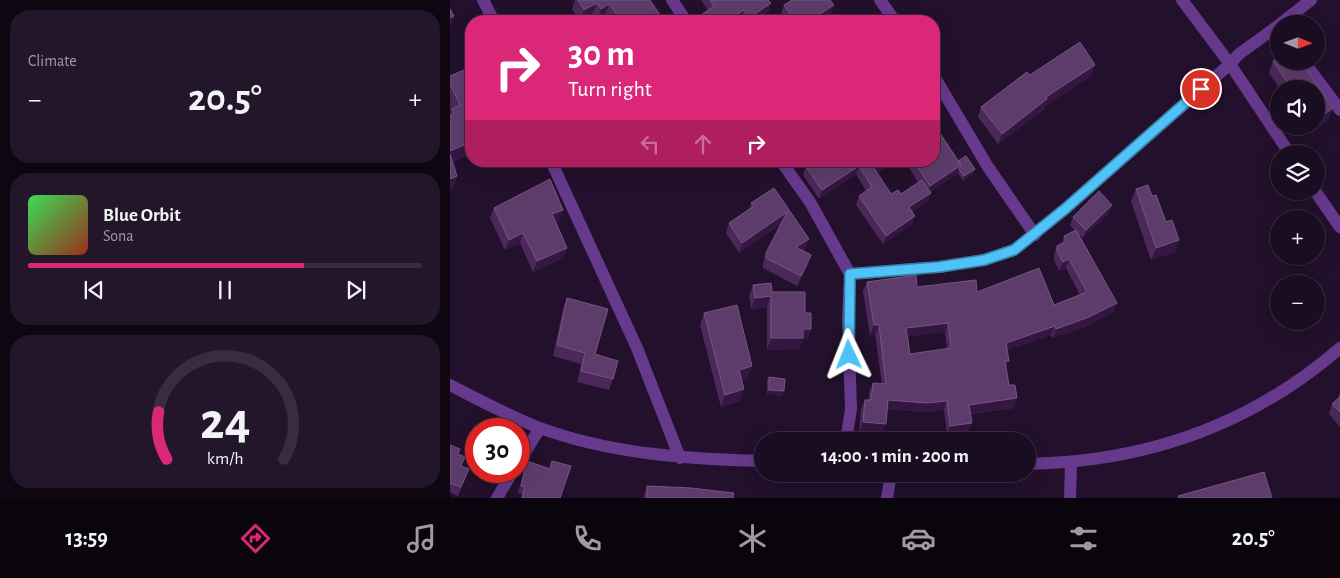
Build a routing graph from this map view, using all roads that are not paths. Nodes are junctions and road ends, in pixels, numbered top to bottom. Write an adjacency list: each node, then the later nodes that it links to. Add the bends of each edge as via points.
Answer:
1 (484, 0): 6 (street)
2 (672, 0): 7 (street)
3 (880, 0): 8 (street)
4 (1182, 0): 11 (street)
5 (1311, 0): 9 (street)
6 (491, 15)
7 (682, 15)
8 (891, 15)
9 (1292, 15)
10 (1270, 31): 11 (street)
11 (1230, 64): 15 (street); 20 (street)
12 (1310, 70): 14 (street)
13 (940, 86): 20 (street, via 988,168)
14 (1340, 110)
15 (1284, 145)
16 (554, 167): 27 (street, via 636,348)
17 (785, 167): 21 (street, via 810,202)
18 (1321, 200): 19 (street)
19 (1340, 227)
20 (1034, 235): 21 (street, via 1014,250 984,260)
21 (850, 274): 25 (street, via 851,409)
22 (1340, 348): 30 (street, via 1271,400 1203,432 1117,457)
23 (450, 385): 24 (street)
24 (540, 428): 26 (street); 27 (street, via 583,440)
25 (847, 432)
26 (530, 444)
27 (680, 458): 28 (street)
28 (754, 461)
29 (1036, 464): 30 (street)
30 (1071, 464): 35 (street)
31 (890, 482): 34 (street)
32 (505, 483): 33 (street)
33 (496, 498)
34 (888, 498)
35 (1070, 498)

